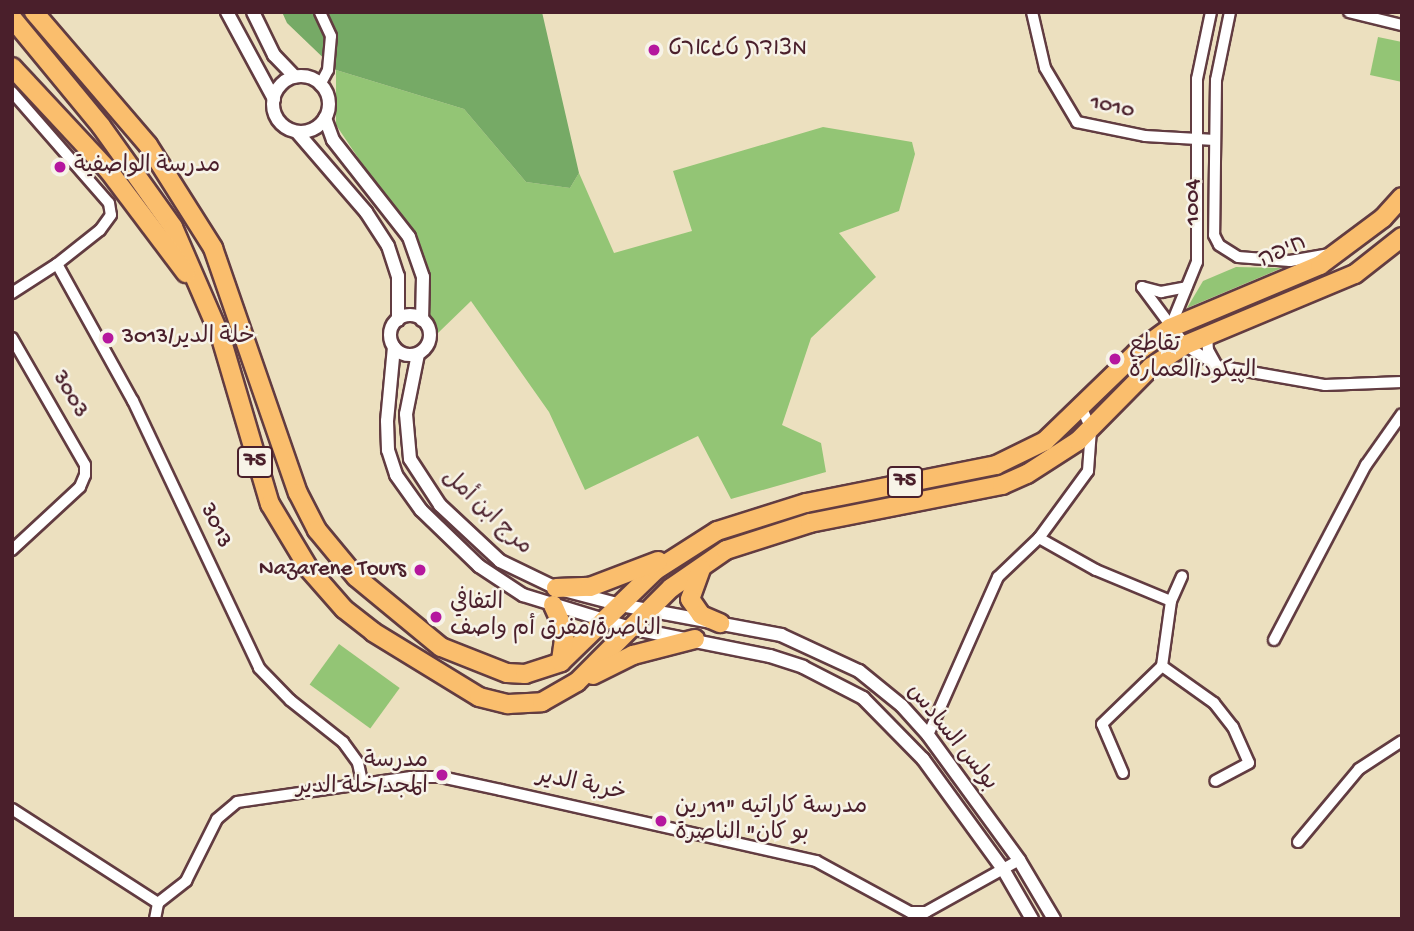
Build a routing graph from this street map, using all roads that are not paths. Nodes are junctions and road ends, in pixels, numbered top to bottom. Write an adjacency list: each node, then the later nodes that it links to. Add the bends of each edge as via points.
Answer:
1 (34, 12): 56 (highway, 75, via 148,145 213,248 298,493 317,530 356,577 441,647 507,673 525,674)
2 (227, 12): 17 (street)
3 (253, 12): 14 (street, via 274,55)
4 (320, 12): 15 (street, via 331,36 328,70)
5 (1032, 12): 21 (street, 1010, via 1045,68 1077,122)
6 (1211, 12): 21 (street, 1004, via 1197,79)
7 (1230, 12): 12 (street, 1004)
8 (1237, 12): 12 (street)
9 (1349, 12): 11 (street)
10 (12, 18): 28 (highway, 75, via 101,126 173,227)
11 (1402, 25)
12 (1226, 26): 20 (street, 1004, via 1216,80)
13 (12, 67): 28 (highway, via 109,171)
14 (295, 77): 15 (street); 17 (street, via 280,86)
15 (320, 85): 18 (street, via 329,104)
16 (12, 92): 25 (street, via 109,203 111,215 100,230)
17 (274, 99): 19 (street, via 277,120)
18 (325, 118): 19 (street, via 316,128); 30 (street, via 333,140 409,237 422,277)
19 (298, 132): 29 (street, via 366,212 388,246 398,276)
20 (1215, 140): 21 (street, 1010); 24 (street, 1004, via 1214,235 1228,253 1290,261 1317,257)
21 (1197, 141): 26 (street, 1004, via 1199,243)
22 (1402, 197): 24 (highway, חיפה / 75)
23 (1402, 236): 32 (highway, חיפה / 75, via 1355,274)
24 (1358, 238): 31 (highway, חיפה / 75, via 1320,265)
25 (57, 264): 27 (street); 63 (street, 3013, via 132,401 259,668 289,700 343,742 358,763)
26 (1187, 287): 31 (street, 1004); 31 (street, via 1161,292 1142,287)
27 (12, 293)
28 (207, 301): 58 (highway, 75, via 270,504 309,569 344,608 373,632 479,697 508,704 542,702)
29 (398, 320): 30 (street, via 412,316); 35 (street, via 390,334)
30 (422, 320): 36 (street, via 430,339)
31 (1170, 328): 34 (street); 39 (highway, 75, via 1136,353)
32 (1207, 333): 34 (highway, 75); 37 (street, via 1208,350)
33 (12, 338): 44 (street, 3003, via 85,464 80,487)
34 (1185, 345): 37 (street); 41 (highway, 75, via 1151,368)
35 (394, 347): 36 (street, via 405,355); 47 (street, مرج ابن أمل, via 387,421 388,450 396,475 421,510 507,588)
36 (418, 354): 47 (street, مرج ابن أمل, via 406,414 410,459 420,479 440,505 500,561)
37 (1217, 366): 38 (street, via 1325,385)
38 (1402, 382)
39 (1082, 409): 41 (street); 43 (highway, 75, via 1045,441 996,465 771,512)
40 (1402, 414): 55 (street, via 1366,465)
41 (1091, 429): 42 (street, via 1088,471); 45 (highway, 75, via 1057,458 1002,485 810,523)
42 (1039, 538): 48 (street, via 1096,570); 59 (street, via 998,577)
43 (699, 541): 47 (highway, via 600,584); 49 (highway, 75, via 656,570)
44 (12, 550)
45 (716, 556): 50 (highway, 75); 52 (highway, via 694,579 690,599 701,615)
46 (1182, 576): 48 (street)
47 (554, 596): 49 (street, مرج ابن أمل); 51 (street, مرج ابن أمل); 56 (highway, via 565,632)
48 (1171, 601): 57 (street)
49 (621, 605): 50 (street, مرج ابن أمل); 51 (highway, 75)
50 (648, 610): 52 (street, بولس السادس); 53 (highway, 75)
51 (603, 622): 53 (street, مرج ابن أمل); 56 (highway, 75)
52 (720, 623): 59 (street, بولس السادس, via 781,635 834,657 881,687)
53 (630, 628): 54 (street, بولس السادس); 58 (highway, 75)
54 (695, 639): 58 (highway, via 633,654); 67 (street, بولس السادس, via 803,667 863,698 923,759)
55 (1274, 640)
56 (561, 662)
57 (1162, 666): 61 (street, via 1101,724); 62 (street, via 1214,703 1238,739 1249,763)
58 (577, 682)
59 (928, 735): 66 (street, بولس السادس)
60 (1402, 741): 65 (street, via 1359,768)
61 (1123, 773)
62 (1215, 781)
63 (362, 782): 67 (street, خربة الدير, via 442,778 774,850 816,861 910,912 926,912); 68 (street, خربة الدير, via 237,802 217,818 186,881)
64 (12, 809): 68 (street)
65 (1298, 842)
66 (1018, 860): 67 (street, خربة الدير); 71 (street, بولس السادس)
67 (1003, 870): 70 (street, بولس السادس)
68 (158, 903): 69 (street)
69 (155, 919)
70 (1032, 919)
71 (1054, 919)

